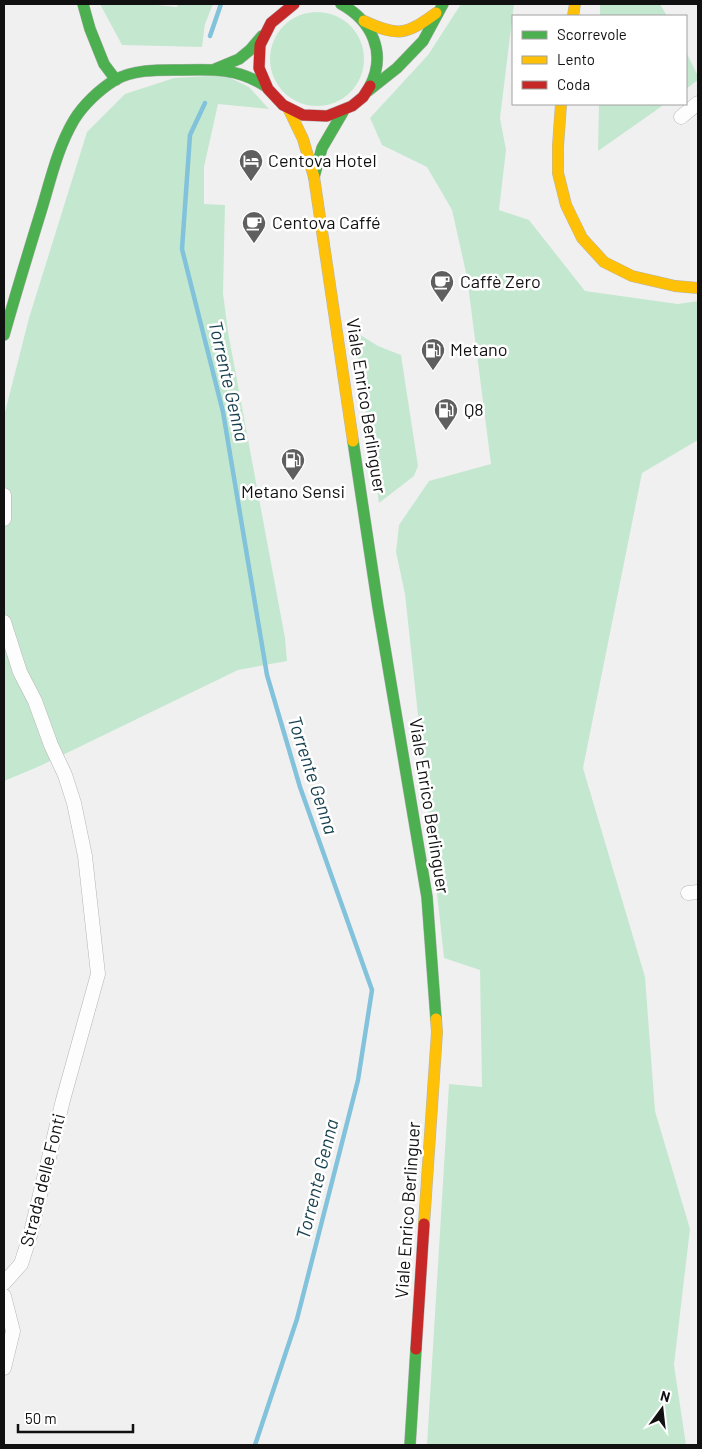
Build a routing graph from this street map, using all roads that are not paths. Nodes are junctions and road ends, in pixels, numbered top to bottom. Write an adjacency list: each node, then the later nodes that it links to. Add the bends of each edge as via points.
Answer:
1 (83, 4): 9 (main road, via 104,64)
2 (294, 4): 4 (main road)
3 (341, 4): 6 (main road)
4 (283, 7): 7 (main road)
5 (441, 7): 6 (main road, via 417,27 396,33); 11 (main road, via 423,41)
6 (364, 21): 11 (main road, via 377,55)
7 (262, 36): 8 (main road, via 239,59); 10 (main road, via 258,52 259,69)
8 (215, 69): 9 (main road, via 148,71); 10 (main road, via 238,72)
9 (116, 80): 19 (main road, via 77,116 64,140)
10 (265, 86): 14 (main road, via 274,99)
11 (368, 91): 15 (main road)
12 (698, 103): 16 (street)
13 (561, 105): 18 (main road, via 558,172 566,205 582,238 604,262 632,276)
14 (289, 110): 15 (main road, via 321,118); 17 (main road, Viale Enrico Berlinguer, via 303,139)
15 (343, 112): 17 (main road, via 322,148)
16 (680, 117)
17 (314, 177): 26 (main road, Viale Enrico Berlinguer, via 378,606 428,897 437,1032)
18 (698, 288)
19 (4, 335)
20 (4, 495): 21 (street)
21 (4, 519)
22 (4, 622): 23 (street, Strada delle Fonti, via 20,672 35,701 74,803 85,856 98,974 30,1236 20,1264)
23 (4, 1283)
24 (4, 1296): 25 (street, via 13,1331)
25 (4, 1368)
26 (410, 1445)

